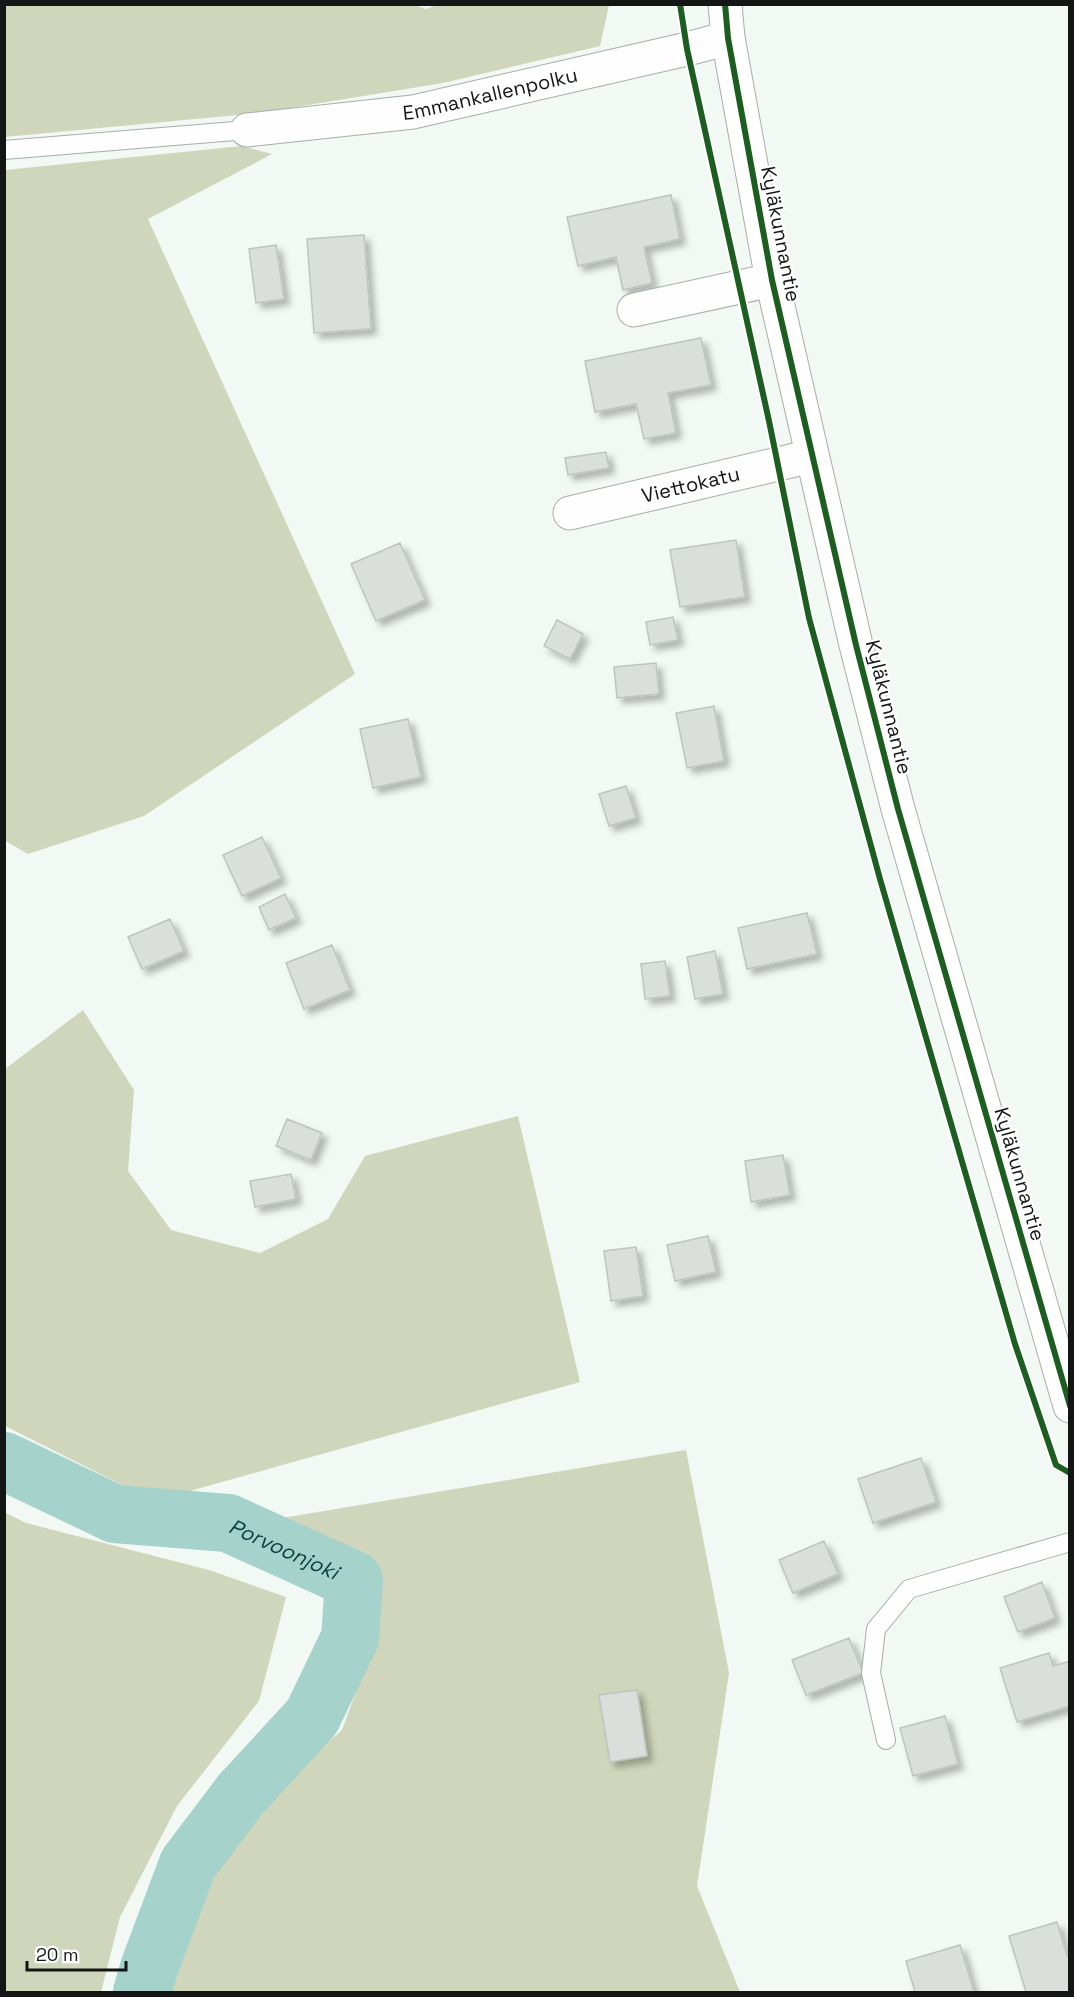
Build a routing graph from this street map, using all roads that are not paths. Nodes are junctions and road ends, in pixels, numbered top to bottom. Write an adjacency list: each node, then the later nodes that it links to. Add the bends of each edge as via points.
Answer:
1 (725, 4): 2 (street, Kyläkunnantie)
2 (728, 38): 3 (street, Emmankallenpolku, via 413,112); 5 (street, Kyläkunnantie)
3 (247, 130): 4 (lane)
4 (4, 150)
5 (772, 280): 6 (street); 7 (street, Kyläkunnantie)
6 (634, 310)
7 (812, 456): 8 (street, Viettokatu); 9 (street, Kyläkunnantie, via 898,809)
8 (570, 513)
9 (1070, 1406)
10 (1070, 1542): 11 (lane, via 909,1589 876,1629 872,1673)
11 (886, 1740)

